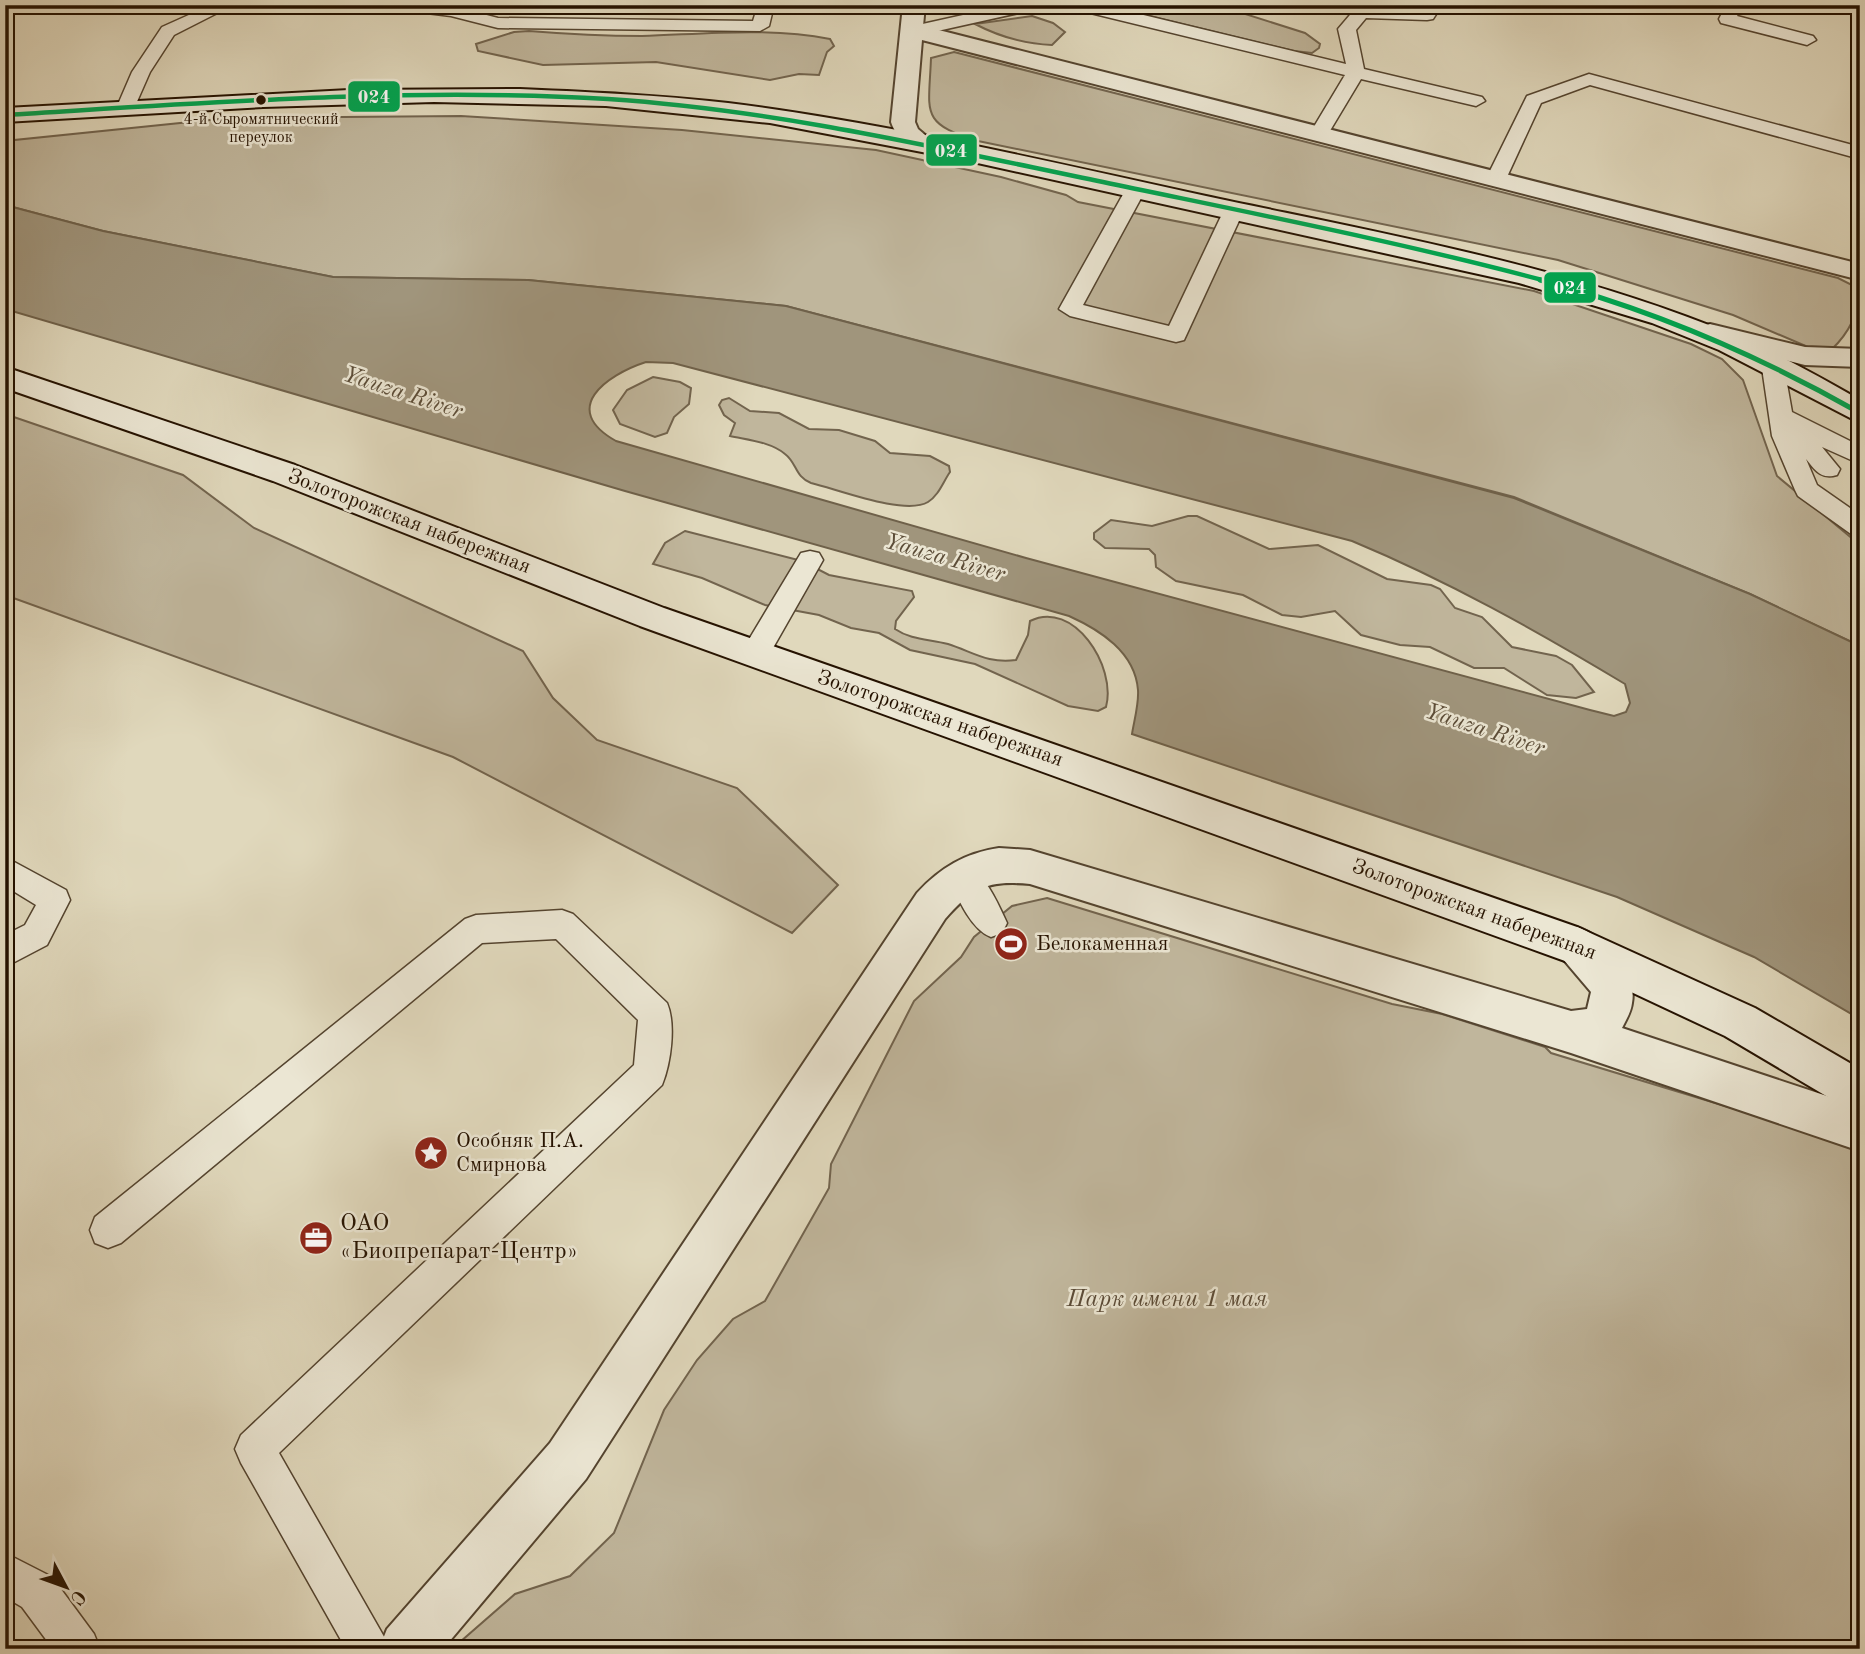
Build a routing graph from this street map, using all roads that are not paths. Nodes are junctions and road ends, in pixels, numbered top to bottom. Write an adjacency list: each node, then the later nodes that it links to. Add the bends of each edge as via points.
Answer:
1 (225, 5): 13 (lane, via 168,31 152,58 155,62)
2 (402, 5): 3 (lane, via 498,23 760,26)
3 (766, 5)
4 (1032, 5): 8 (lane)
5 (1080, 5): 10 (lane)
6 (1434, 5): 10 (lane, via 1427,15 1361,13 1347,29)
7 (1735, 5): 9 (lane, via 1727,19)
8 (913, 22): 11 (main road); 16 (main road)
9 (1807, 40)
10 (1356, 72): 12 (lane); 16 (lane)
11 (905, 93): 15 (main road, via 887,114); 17 (main road, via 907,133)
12 (1476, 101)
13 (125, 109): 14 (main road); 15 (main road, via 390,94 499,94 695,106)
14 (5, 116)
15 (856, 132): 17 (main road)
16 (1318, 135): 19 (main road)
17 (925, 145): 20 (main road)
18 (1860, 153): 19 (lane, via 1588,79 1534,100)
19 (1496, 179): 22 (main road)
20 (1136, 189): 21 (main road); 21 (lane, via 1070,309 1176,335)
21 (1234, 210): 23 (main road, via 1524,275)
22 (1860, 272)
23 (1710, 333): 24 (main road, via 1805,356); 25 (main road)
24 (1860, 358)
25 (1772, 361): 27 (main road); 28 (lane)
26 (5, 377): 33 (main road, Золоторожская набережная, via 284,473)
27 (1860, 413)
28 (1781, 416): 29 (lane); 30 (lane); 31 (lane, via 1784,436 1807,490)
29 (1860, 456)
30 (1828, 470)
31 (1860, 528)
32 (810, 559): 33 (lane)
33 (755, 653): 37 (main road, Золоторожская набережная)
34 (5, 870): 38 (lane, via 55,901 36,935)
35 (963, 876): 36 (lane); 39 (main road, via 999,863 1030,867); 46 (main road, via 931,906 568,1461)
36 (991, 923)
37 (1577, 946): 39 (main road, via 1603,969 1613,995 1610,1013 1601,1027); 40 (main road, Золоторожская набережная, via 1740,1022)
38 (5, 952)
39 (1571, 1032): 41 (main road)
40 (1860, 1094)
41 (1860, 1129)
42 (108, 1230): 45 (lane, via 476,929 562,924 655,1014 650,1073 255,1449)
43 (5, 1574): 44 (lane, via 37,1592)
44 (79, 1649)
45 (370, 1649)
46 (407, 1649)

